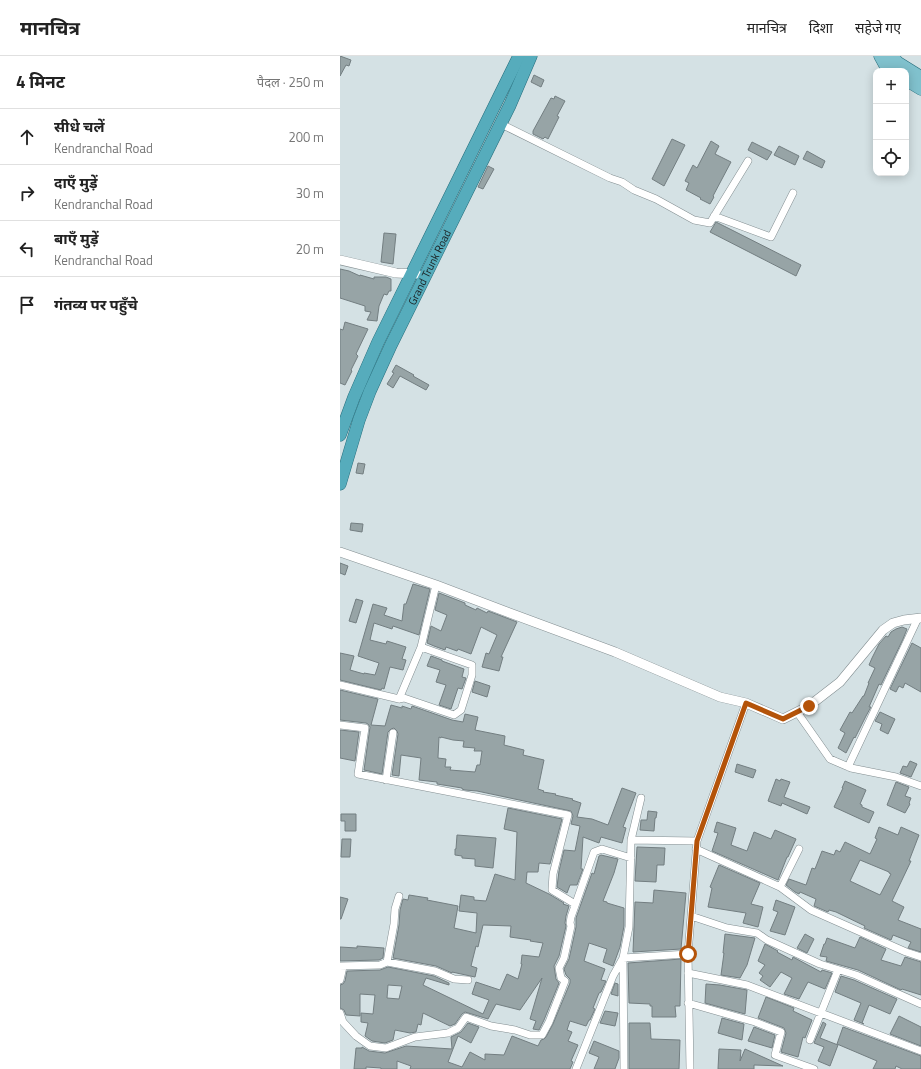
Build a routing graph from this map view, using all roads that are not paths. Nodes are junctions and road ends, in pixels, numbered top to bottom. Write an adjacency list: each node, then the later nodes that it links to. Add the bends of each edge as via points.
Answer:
1 (519, 56): 14 (highway, Grand Trunk Road)
2 (530, 56): 9 (highway, Grand Trunk Road)
3 (880, 56): 5 (main road)
4 (893, 56): 6 (main road, via 897,62)
5 (889, 68)
6 (921, 77)
7 (909, 82): 8 (main road)
8 (921, 90)
9 (500, 124): 12 (street, via 622,182 694,220 710,223); 15 (highway, Grand Trunk Road)
10 (748, 161): 12 (street)
11 (793, 193): 12 (street, via 771,237)
12 (714, 216)
13 (340, 260): 14 (street, via 396,273)
14 (412, 273): 15 (street); 16 (highway, Grand Trunk Road, via 378,342)
15 (426, 275): 17 (highway, Grand Trunk Road, via 390,345 358,420)
16 (340, 435)
17 (340, 484)
18 (340, 552): 19 (street)
19 (436, 584): 21 (street); 24 (street, via 615,652 720,697)
20 (920, 618): 25 (street, via 893,623 883,630 840,682); 28 (street)
21 (421, 647): 23 (street); 23 (street, via 472,665 472,675 461,710 454,715 404,698)
22 (340, 685): 23 (street)
23 (399, 699)
24 (746, 703): 25 (street, via 783,719); 33 (street)
25 (797, 712): 28 (street, via 830,759)
26 (340, 725): 29 (street, via 365,728 358,774)
27 (393, 733): 29 (street)
28 (848, 766): 30 (street, via 896,777)
29 (386, 780): 39 (street, via 568,815 553,874 552,890)
30 (921, 786)
31 (641, 798): 32 (street)
32 (631, 840): 33 (street); 36 (street)
33 (697, 841): 34 (street)
34 (696, 849): 37 (street); 40 (street)
35 (799, 849): 37 (street)
36 (631, 858): 39 (street, via 602,849 594,852); 43 (street, via 629,927)
37 (780, 888): 42 (street, via 811,910)
38 (399, 896): 44 (street)
39 (576, 904): 52 (street, via 571,917 564,958 559,968 561,978 565,981 542,1035 530,1035 491,1026 466,1017 458,1028 448,1032 415,1037 386,1048 370,1046 356,1036 343,1022)
40 (691, 916): 41 (street); 46 (street, via 727,928 757,933 767,940)
41 (688, 954): 43 (street); 47 (street)
42 (921, 957)
43 (623, 958): 56 (street, via 612,976); 57 (street)
44 (387, 962): 45 (street, via 380,965); 49 (street, via 435,971 454,979)
45 (342, 967): 48 (street)
46 (838, 970): 51 (street, via 856,975); 53 (street)
47 (688, 973): 50 (street); 53 (street, via 747,985)
48 (340, 980)
49 (468, 980)
50 (688, 1003): 58 (street); 59 (street, via 756,1022 781,1032 775,1056)
51 (921, 1004)
52 (340, 1013)
53 (821, 1013): 54 (street); 55 (street)
54 (810, 1040)
55 (921, 1051)
56 (576, 1069)
57 (624, 1069)
58 (690, 1069)
59 (814, 1069)

